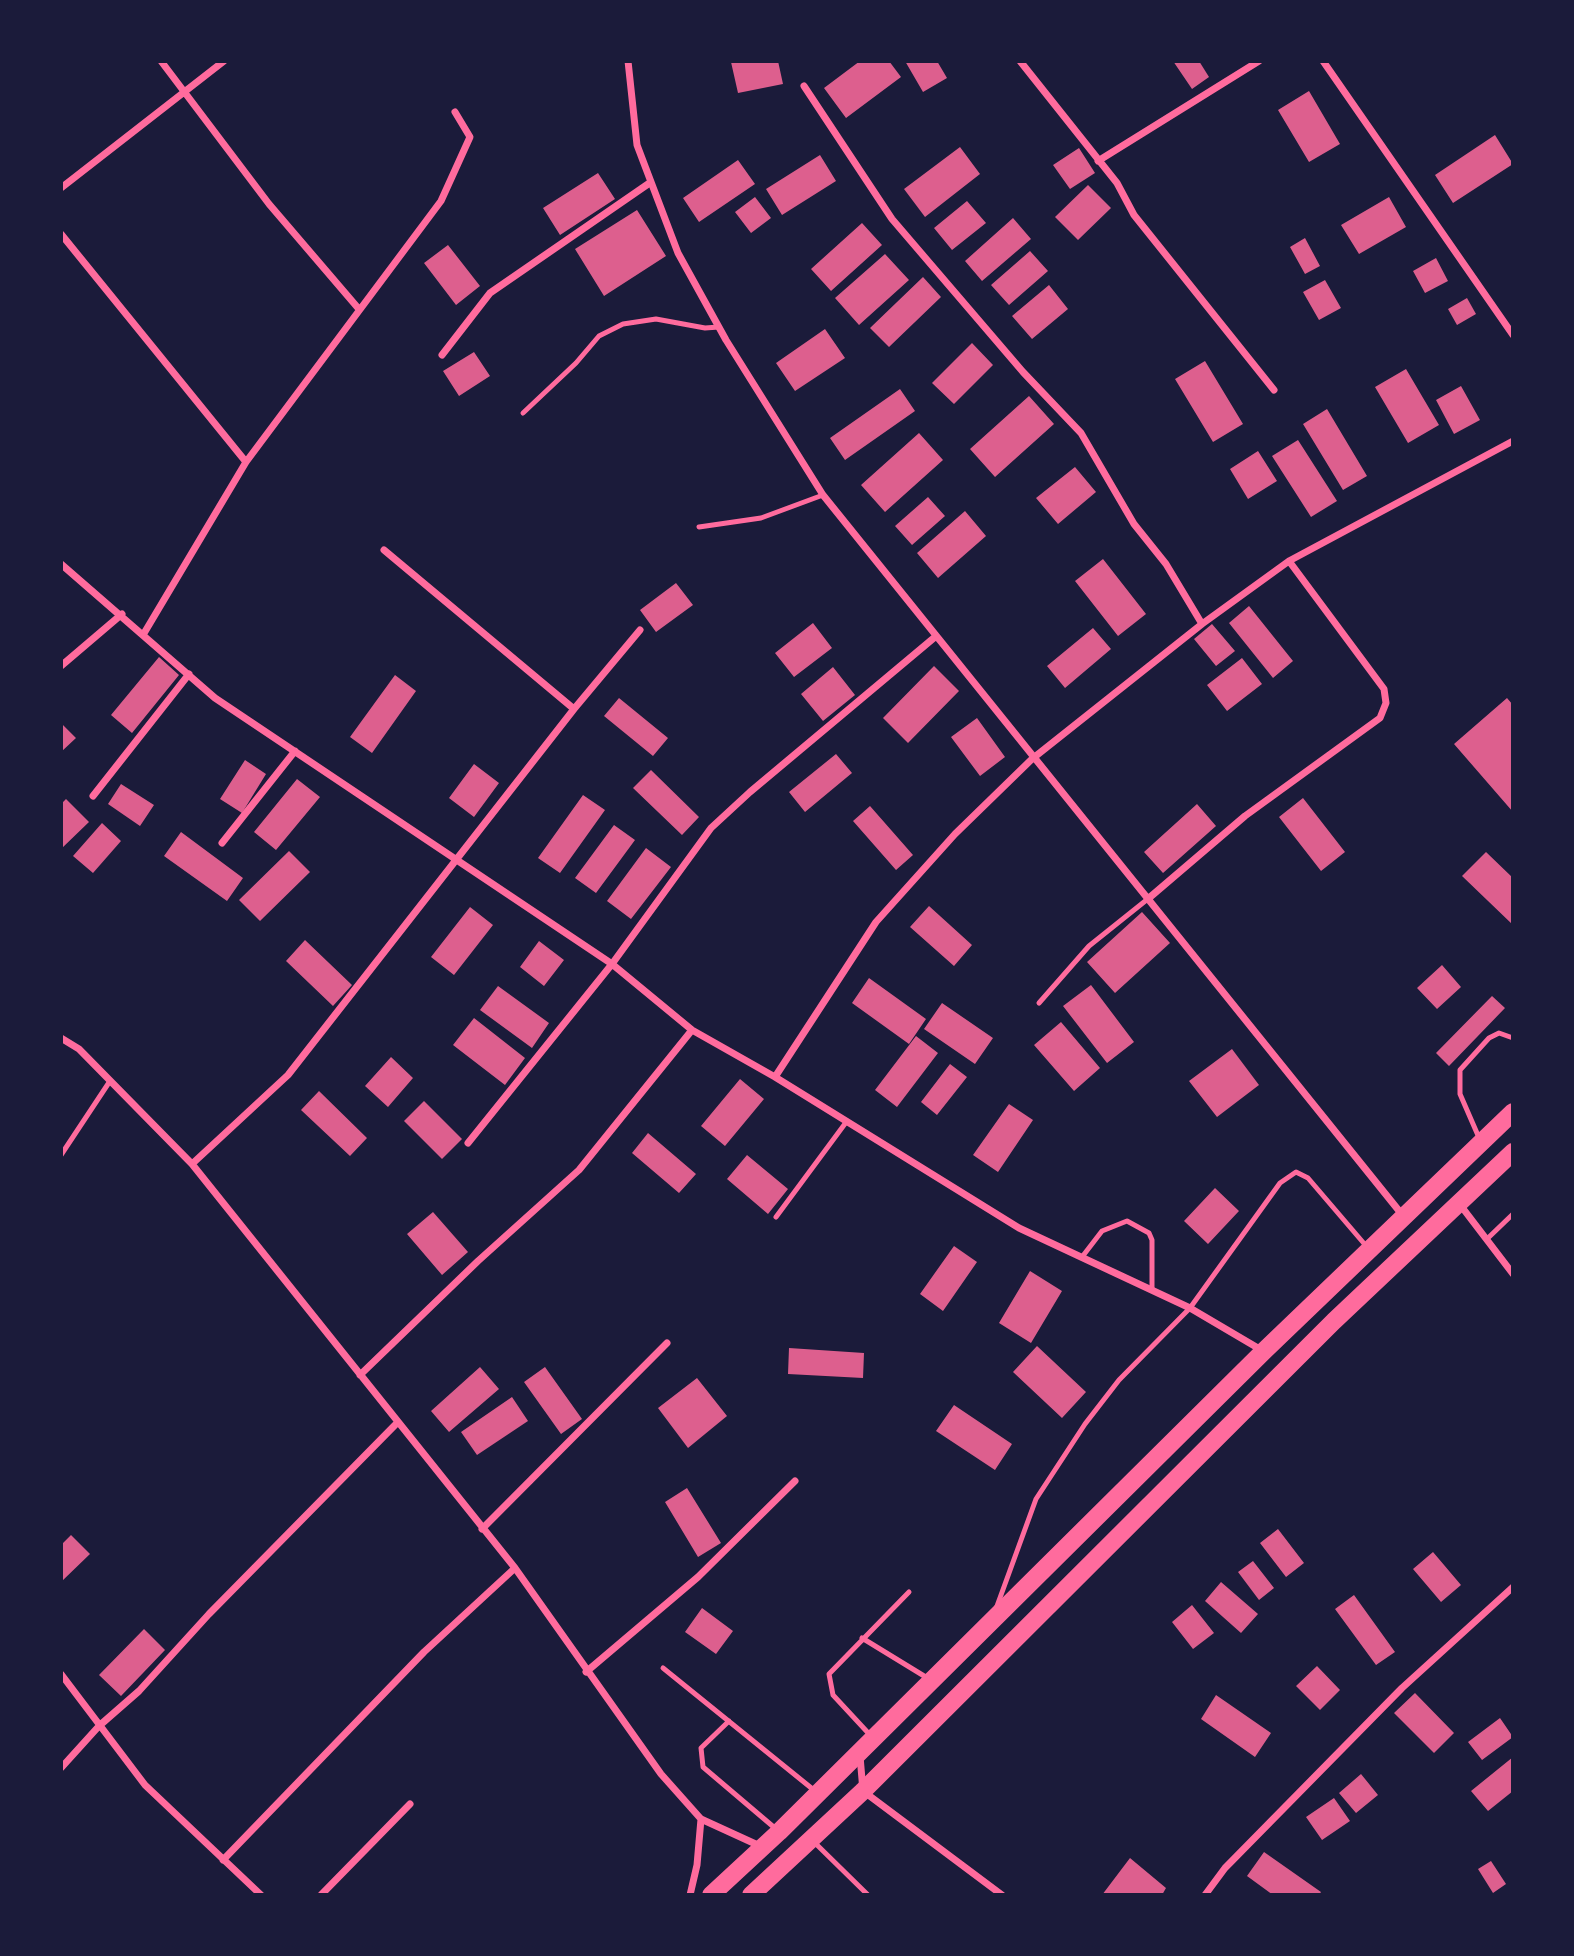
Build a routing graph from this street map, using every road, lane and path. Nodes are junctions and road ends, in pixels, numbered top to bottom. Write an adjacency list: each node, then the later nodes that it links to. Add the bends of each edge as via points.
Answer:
1 (161, 61): 8 (street)
2 (224, 61): 8 (street)
3 (628, 61): 11 (street, via 637,145)
4 (1020, 61): 10 (street)
5 (1259, 61): 10 (street)
6 (1324, 61): 16 (street)
7 (804, 86): 28 (street, via 892,219 1081,433 1134,524 1166,564)
8 (184, 92): 12 (street); 14 (street, via 269,204)
9 (455, 112): 14 (street, via 470,137 447,190)
10 (1098, 161): 18 (street, via 1117,183 1134,215)
11 (651, 182): 15 (street, via 678,253); 17 (street, via 490,293)
12 (61, 188)
13 (61, 234): 21 (street)
14 (358, 308): 21 (street)
15 (719, 327): 19 (lane, via 656,318 622,324 598,336); 22 (street)
16 (1513, 335)
17 (442, 355)
18 (1275, 390)
19 (523, 413)
20 (1513, 441): 25 (street)
21 (246, 462): 30 (street)
22 (823, 495): 23 (lane, via 761,518); 31 (street)
23 (699, 527)
24 (384, 550): 34 (street)
25 (1289, 561): 28 (street); 40 (street, via 1384,689 1386,703 1380,718 1245,816)
26 (61, 564): 27 (street)
27 (122, 614): 30 (street); 32 (street)
28 (1202, 624): 36 (street)
29 (640, 630): 34 (street)
30 (143, 635): 33 (street)
31 (935, 637): 36 (street); 41 (street, via 711,828)
32 (61, 666)
33 (189, 674): 35 (street, via 215,698); 37 (street)
34 (574, 709): 39 (street)
35 (295, 751): 38 (street); 39 (street)
36 (1032, 759): 40 (street); 46 (street, via 955,834 876,922)
37 (93, 796)
38 (222, 843)
39 (459, 859): 41 (street); 54 (street, via 288,1075)
40 (1149, 898): 42 (lane, via 1089,946); 58 (street)
41 (612, 964): 43 (street); 51 (street)
42 (1039, 1003)
43 (692, 1030): 46 (street); 67 (street, via 579,1170)
44 (61, 1038): 47 (street, via 79,1049)
45 (1513, 1038): 50 (lane, via 1499,1033 1489,1038 1460,1070 1460,1094)
46 (775, 1077): 49 (street)
47 (110, 1081): 53 (lane); 54 (street)
48 (1513, 1112): 50 (highway)
49 (847, 1121): 57 (lane); 61 (street, via 1019,1228)
50 (1481, 1142): 58 (highway)
51 (468, 1143)
52 (1513, 1152): 55 (highway)
53 (61, 1155)
54 (192, 1164): 67 (street)
55 (1458, 1202): 59 (street); 85 (highway)
56 (1513, 1214): 59 (lane)
57 (776, 1217)
58 (1404, 1218): 60 (highway)
59 (1488, 1238): 62 (street)
60 (1370, 1250): 64 (lane, via 1308,1178 1296,1172 1280,1182); 66 (highway)
61 (1082, 1257): 63 (street); 63 (lane, via 1102,1231 1127,1221 1149,1233 1152,1240)
62 (1513, 1274)
63 (1152, 1290): 64 (street)
64 (1190, 1308): 66 (street); 74 (lane, via 1119,1380 1036,1499)
65 (667, 1343): 70 (street)
66 (1264, 1351): 74 (highway)
67 (360, 1376): 68 (street)
68 (397, 1423): 70 (street); 81 (street, via 139,1691)
69 (795, 1481): 77 (street, via 698,1577)
70 (482, 1529): 71 (street)
71 (515, 1568): 77 (street); 92 (street, via 424,1652)
72 (1513, 1587): 100 (street, via 1402,1688 1225,1868)
73 (909, 1592): 75 (lane)
74 (991, 1622): 79 (highway)
75 (862, 1638): 79 (lane); 82 (lane, via 829,1674 829,1684 833,1695)
76 (663, 1668): 80 (lane)
77 (586, 1672): 88 (street, via 660,1774)
78 (61, 1674): 81 (street)
79 (932, 1680): 82 (highway)
80 (729, 1721): 86 (lane); 89 (lane, via 701,1748 703,1767)
81 (99, 1726): 84 (street); 92 (street, via 145,1784)
82 (873, 1739): 83 (highway)
83 (860, 1752): 85 (street); 86 (highway)
84 (61, 1768)
85 (863, 1791): 90 (highway); 99 (street)
86 (817, 1793): 89 (highway)
87 (410, 1804): 94 (street)
88 (701, 1819): 91 (street); 95 (street)
89 (779, 1832): 91 (highway)
90 (811, 1839): 97 (highway); 98 (lane)
91 (763, 1847): 96 (highway)
92 (223, 1860): 93 (street)
93 (261, 1895)
94 (321, 1895)
95 (690, 1895)
96 (711, 1895)
97 (751, 1895)
98 (868, 1895)
99 (1002, 1895)
100 (1205, 1895)

